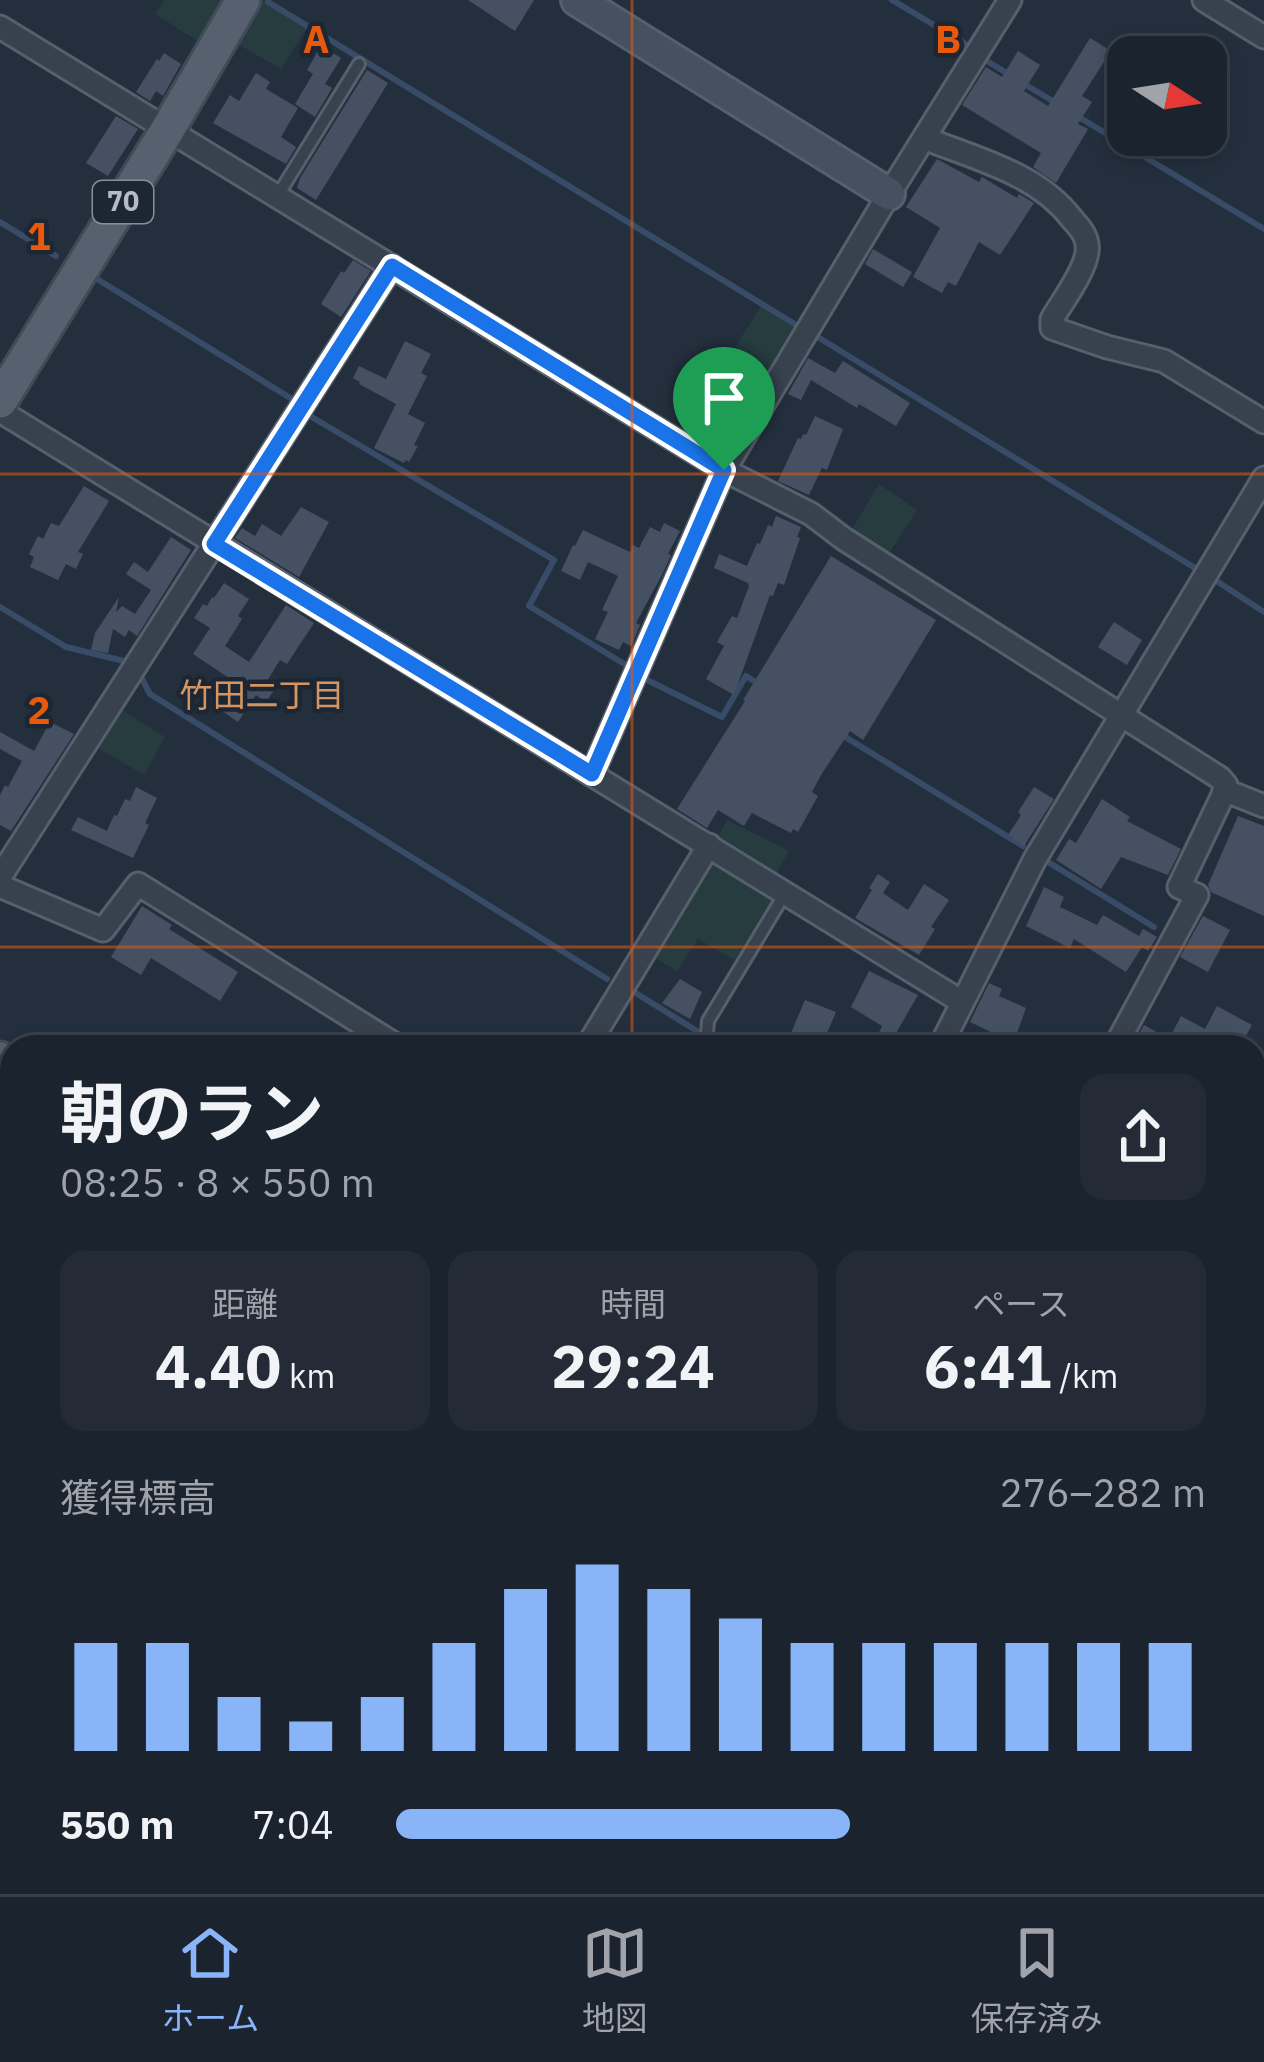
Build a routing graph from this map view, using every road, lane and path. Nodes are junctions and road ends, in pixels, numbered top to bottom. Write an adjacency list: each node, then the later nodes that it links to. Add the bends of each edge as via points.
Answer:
1 (243, 0): 8 (main road, 70)
2 (577, 0): 10 (street)
3 (1010, 0): 9 (street)
4 (1204, 0): 6 (street)
5 (0, 27): 8 (street)
6 (1264, 37)
7 (359, 64): 11 (lane)
8 (168, 129): 11 (street); 13 (main road, 70)
9 (924, 138): 10 (street); 15 (street, via 1041,187 1084,233 1085,261 1052,328 1164,361)
10 (889, 194): 16 (street)
11 (278, 195): 12 (street)
12 (392, 266): 16 (street); 18 (street)
13 (0, 401)
14 (0, 411): 18 (street)
15 (1264, 422)
16 (724, 470): 19 (street, via 811,514); 20 (street)
17 (1264, 478): 19 (street)
18 (214, 544): 20 (street); 24 (street)
19 (1120, 716): 21 (street, via 1220,778); 27 (street)
20 (592, 774): 23 (street)
21 (1224, 790): 22 (street); 32 (street, via 1179,887 1197,895)
22 (1264, 806)
23 (710, 844): 26 (street); 29 (street)
24 (4, 861)
25 (0, 886): 28 (street, via 103,930 138,884)
26 (785, 892): 27 (street); 30 (lane)
27 (962, 1002): 31 (street)
28 (380, 1035)
29 (593, 1035)
30 (704, 1035)
31 (946, 1035)
32 (1121, 1035)

